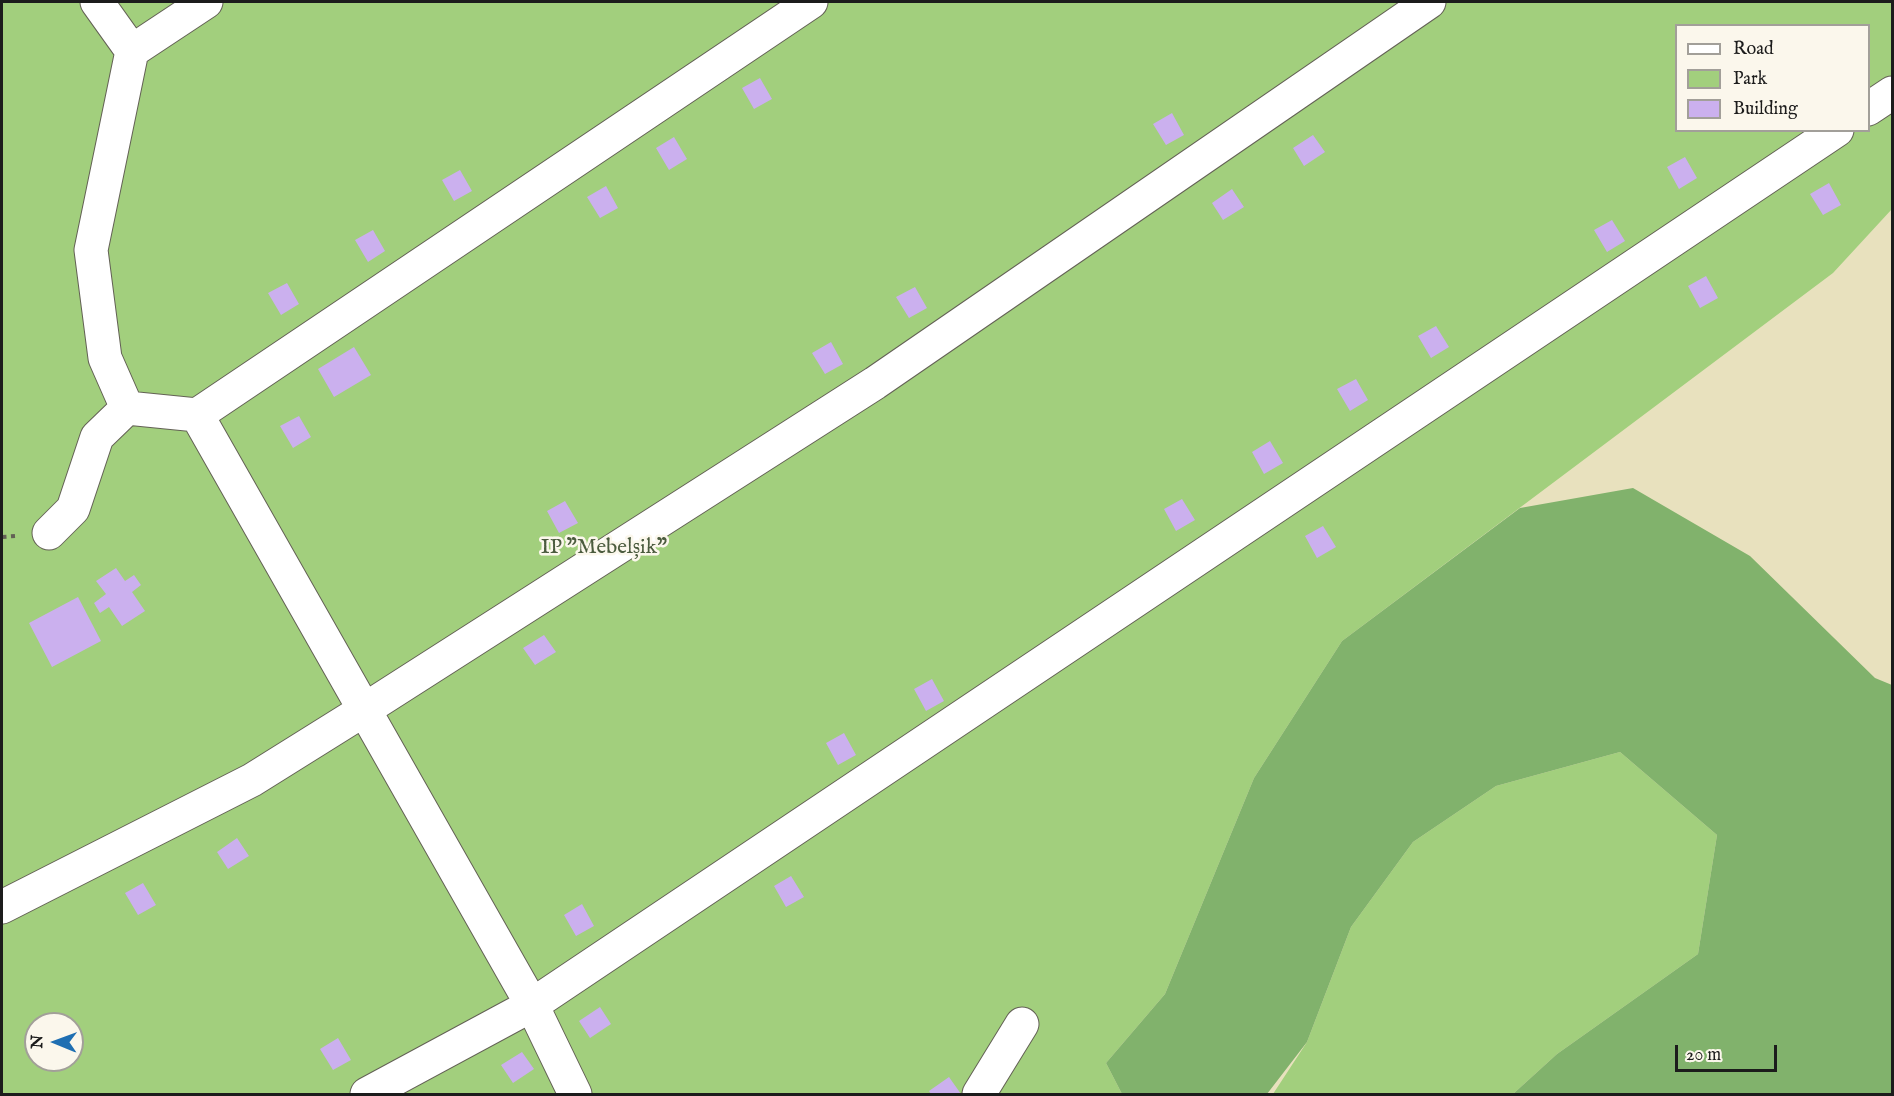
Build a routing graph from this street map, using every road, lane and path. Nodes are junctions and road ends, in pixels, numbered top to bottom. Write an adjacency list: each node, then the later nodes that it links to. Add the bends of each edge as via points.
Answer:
1 (97, 2): 5 (street)
2 (206, 2): 5 (street)
3 (811, 2): 10 (street)
4 (1429, 2): 12 (street, via 875,383)
5 (132, 51): 9 (street, via 91,250 105,358)
6 (1893, 93): 7 (street)
7 (1870, 108)
8 (1834, 132): 14 (street)
9 (127, 408): 10 (street); 11 (street, via 97,437 73,510)
10 (197, 415): 12 (street)
11 (49, 533)
12 (364, 710): 13 (street, via 252,780); 14 (street)
13 (2, 907)
14 (532, 1005): 16 (street); 17 (street)
15 (1022, 1024): 18 (street)
16 (367, 1095)
17 (575, 1095)
18 (979, 1095)

